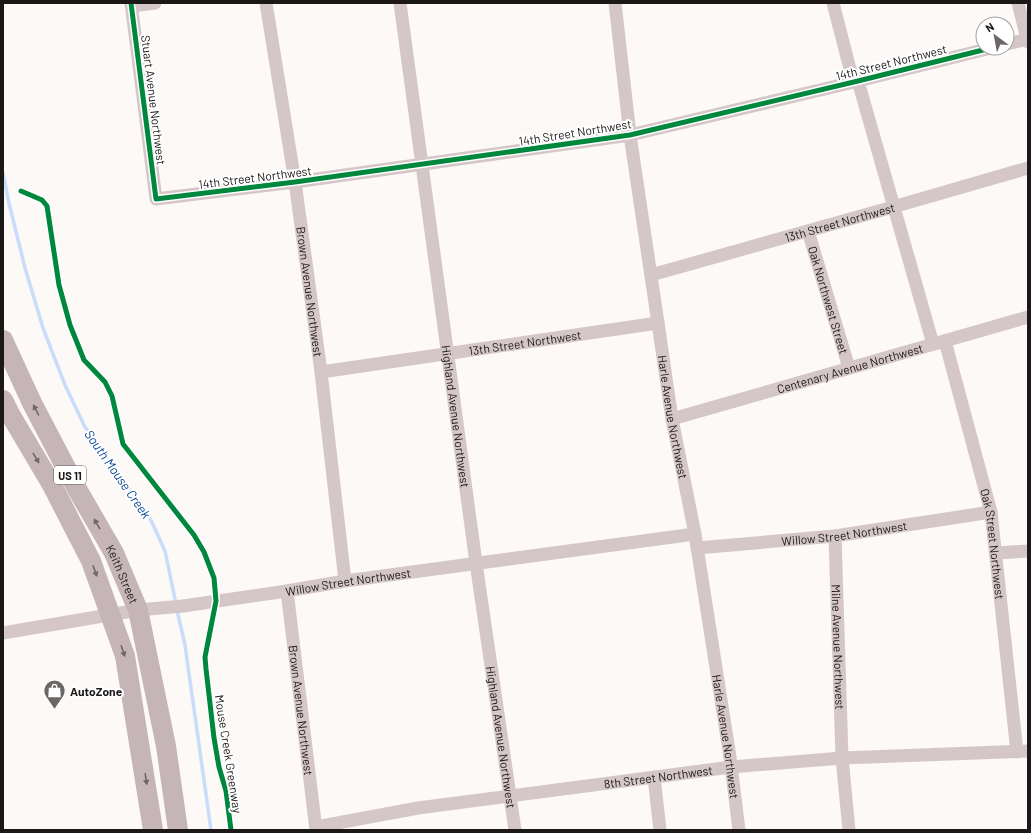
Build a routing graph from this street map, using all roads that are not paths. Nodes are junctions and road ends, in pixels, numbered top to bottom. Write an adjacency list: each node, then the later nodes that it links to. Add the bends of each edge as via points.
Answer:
1 (154, 3): 7 (street)
2 (266, 3): 15 (street, Brown Avenue Northwest)
3 (400, 3): 13 (street, Highland Avenue Northwest)
4 (615, 3): 12 (street, Harle Avenue Northwest)
5 (833, 3): 11 (street, Oak Street Northwest, via 850,69)
6 (1018, 3): 8 (street)
7 (132, 4): 16 (street, Stuart Avenue Northwest)
8 (1028, 40): 9 (street)
9 (1015, 42)
10 (975, 52): 11 (street, 14th Street Northwest)
11 (858, 81): 12 (street, 14th Street Northwest); 17 (street, Oak Street Northwest)
12 (630, 135): 13 (street, 14th Street Northwest); 19 (street, Harle Avenue Northwest)
13 (423, 164): 15 (street, 14th Street Northwest); 24 (street, Highland Avenue Northwest)
14 (1028, 168): 17 (street, 13th Street Northwest)
15 (295, 182): 16 (street, 14th Street Northwest); 26 (street, Brown Avenue Northwest)
16 (156, 199)
17 (893, 207): 18 (street, 13th Street Northwest); 23 (street, Oak Street Northwest)
18 (808, 231): 19 (street, 13th Street Northwest); 25 (street, Oak Northwest Street)
19 (650, 275): 21 (street, Harle Avenue Northwest)
20 (1028, 317): 23 (street, Centenary Avenue Northwest)
21 (658, 323): 24 (street, 13th Street Northwest); 28 (street, Harle Avenue Northwest)
22 (3, 340): 38 (main road, Keith Street / US 11, one-way to 22, via 114,553 77,489)
23 (939, 342): 25 (street, Centenary Avenue Northwest); 29 (street, Oak Street Northwest)
24 (448, 352): 26 (street, 13th Street Northwest); 35 (street, Highland Avenue Northwest)
25 (849, 368): 28 (street, Centenary Avenue Northwest)
26 (321, 372): 36 (street, Brown Avenue Northwest)
27 (3, 400): 39 (main road, Keith Street / US 11, one-way to 39, via 52,485 91,561)
28 (672, 419): 30 (street, Harle Avenue Northwest)
29 (991, 512): 31 (street, Willow Street Northwest); 34 (street, Oak Street Northwest)
30 (695, 534): 32 (street, Harle Avenue Northwest); 35 (street, Willow Street Northwest)
31 (835, 536): 32 (street, Willow Street Northwest); 42 (street, Milne Avenue Northwest)
32 (697, 548): 43 (street, Harle Avenue Northwest)
33 (1028, 551): 34 (street)
34 (996, 553): 41 (street, Oak Street Northwest)
35 (476, 563): 36 (street, Willow Street Northwest); 45 (street, Highland Avenue Northwest)
36 (345, 581): 37 (street, Willow Street Northwest)
37 (287, 591): 38 (street, Willow Street Northwest); 46 (street, Brown Avenue Northwest)
38 (138, 610): 39 (street, Willow Street Northwest); 48 (main road, Keith Street / US 11, via 166,746)
39 (110, 614): 40 (street, Willow Street Northwest); 47 (main road, Keith Street / US 11, one-way to 47, via 125,656)
40 (3, 633)
41 (1023, 751): 42 (street, 8th Street Northwest)
42 (842, 758): 43 (street, 8th Street Northwest); 52 (street, Milne Avenue Northwest)
43 (731, 767): 44 (street, 8th Street Northwest); 51 (street, Harle Avenue Northwest)
44 (654, 777): 45 (street, 8th Street Northwest); 50 (street)
45 (510, 797): 46 (street, 8th Street Northwest, via 418,808); 49 (street, Highland Avenue Northwest)
46 (316, 828)
47 (153, 830)
48 (178, 830)
49 (514, 830)
50 (660, 830)
51 (739, 830)
52 (849, 830)

